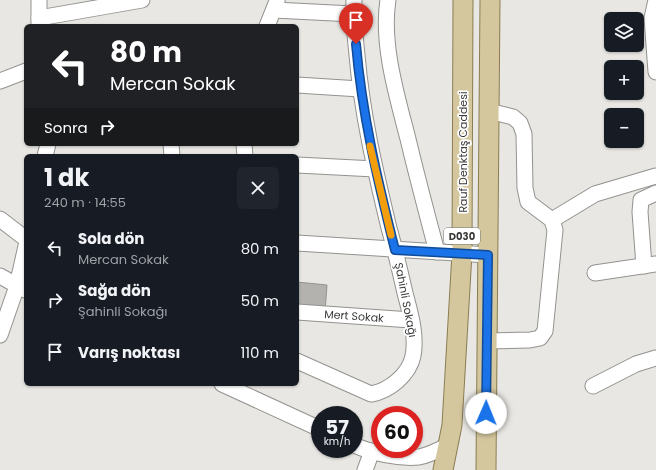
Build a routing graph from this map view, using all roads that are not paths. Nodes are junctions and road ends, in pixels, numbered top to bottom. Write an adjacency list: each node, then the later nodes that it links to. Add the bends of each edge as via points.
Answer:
1 (39, 0): 9 (street)
2 (142, 0): 9 (street)
3 (388, 0): 26 (street, via 386,10 389,57 394,87)
4 (463, 0): 27 (main road, Rauf Denktaş Caddesi / D030)
5 (490, 0): 16 (main road)
6 (656, 0): 12 (street, via 652,18)
7 (276, 5): 8 (street); 10 (street)
8 (354, 7): 15 (street, Şahinli Sokağı)
9 (39, 22)
10 (267, 24)
11 (24, 71): 13 (street)
12 (656, 72)
13 (0, 81)
14 (299, 85): 15 (street)
15 (360, 89): 18 (street, Şahinli Sokağı)
16 (489, 111): 22 (street, via 513,117 520,123 524,134 525,188 528,202); 28 (main road)
17 (299, 165): 18 (street)
18 (375, 170): 25 (street, Şahinli Sokağı)
19 (656, 176): 22 (street, via 595,194)
20 (656, 193): 29 (street, via 640,200)
21 (0, 219): 23 (street)
22 (552, 220): 37 (street, via 555,230 545,331 540,338 530,340)
23 (24, 237)
24 (299, 243): 25 (street)
25 (395, 250): 26 (street); 35 (street, Şahinli Sokağı)
26 (437, 252): 27 (street)
27 (462, 253): 28 (street); 43 (main road, Rauf Denktaş Caddesi / D030, via 452,425)
28 (488, 255): 37 (main road)
29 (650, 265): 31 (street)
30 (24, 267): 33 (street)
31 (595, 273)
32 (0, 276): 33 (street)
33 (22, 288): 36 (street)
34 (299, 312): 35 (street, Mert Sokak)
35 (411, 320): 39 (street, Şahinli Sokağı, via 413,357 396,383 381,392 370,394)
36 (0, 335)
37 (487, 341): 48 (main road)
38 (656, 358): 41 (street, via 636,364)
39 (299, 362)
40 (226, 386): 42 (street)
41 (593, 386)
42 (311, 425)
43 (448, 445): 45 (street); 47 (main road, Rauf Denktaş Caddesi / D030)
44 (371, 454): 46 (street)
45 (423, 456)
46 (365, 470)
47 (443, 470)
48 (486, 470)

